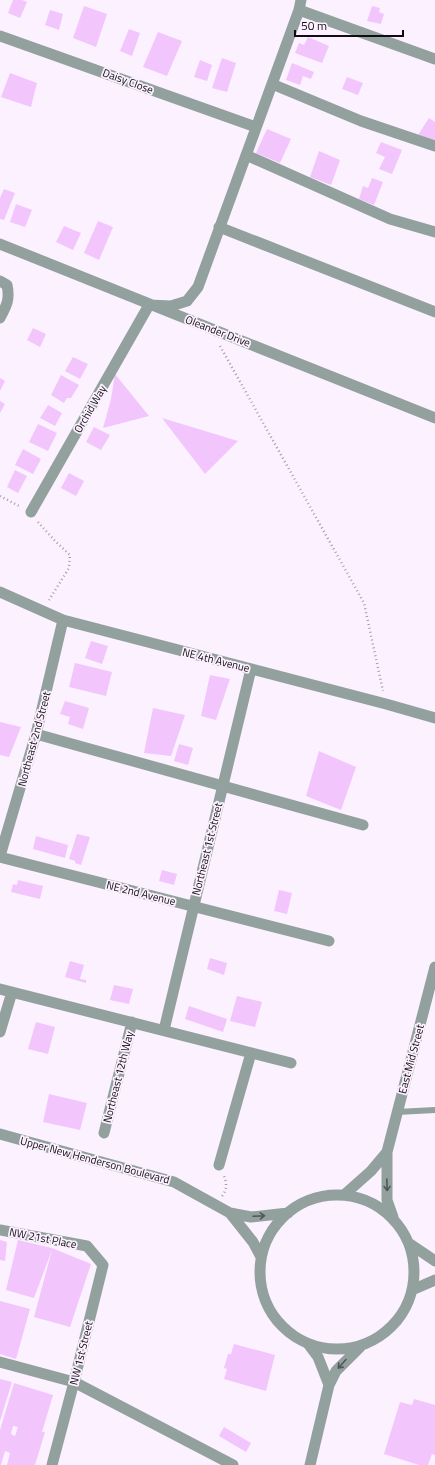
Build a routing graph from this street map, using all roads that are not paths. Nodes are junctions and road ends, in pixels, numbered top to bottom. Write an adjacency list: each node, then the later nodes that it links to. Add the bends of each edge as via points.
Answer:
1 (300, 5): 3 (street); 4 (street)
2 (0, 36): 5 (street, Daisy Close)
3 (435, 59)
4 (272, 84): 5 (street); 6 (street, via 361,121)
5 (256, 127): 7 (street)
6 (435, 146)
7 (246, 155): 8 (street); 9 (street, via 390,218)
8 (220, 227): 12 (street, via 198,287 187,301 171,306); 13 (street)
9 (435, 232)
10 (0, 244): 12 (street, Oleander Drive)
11 (0, 281): 14 (street, via 6,284 9,296)
12 (149, 305): 15 (street, Oleander Drive); 16 (street, Orchid Way)
13 (435, 312)
14 (0, 318)
15 (435, 418)
16 (31, 512)
17 (0, 592): 18 (street, NE 4th Avenue)
18 (63, 620): 19 (street, NE 4th Avenue); 21 (street, Northeast 2nd Street)
19 (251, 669): 20 (street, NE 4th Avenue); 22 (street, Northeast 1st Street)
20 (435, 718)
21 (36, 734): 22 (street); 24 (street, Northeast 2nd Street)
22 (223, 786): 23 (street); 25 (street, Northeast 1st Street)
23 (363, 825)
24 (0, 857): 25 (street, NE 2nd Avenue)
25 (194, 907): 26 (street, NE 2nd Avenue); 31 (street, Northeast 1st Street)
26 (330, 941)
27 (435, 967): 36 (street, East Mid Street)
28 (0, 989): 29 (street)
29 (12, 992): 30 (street); 32 (street)
30 (132, 1022): 31 (street); 37 (street, Northeast 12th Way)
31 (164, 1030): 33 (street)
32 (0, 1032)
33 (251, 1053): 34 (street); 40 (street)
34 (292, 1063)
35 (435, 1110): 36 (lane)
36 (397, 1112): 39 (street, East Mid Street)
37 (104, 1133)
38 (0, 1134): 42 (street, Upper New Henderson Boulevard, via 174,1182)
39 (387, 1152): 41 (street, East Mid Street, via 371,1171); 44 (street, East Mid Street, one-way to 44, via 387,1200)
40 (219, 1166)
41 (344, 1195): 43 (street, via 324,1196 305,1202); 44 (street, via 378,1206)
42 (230, 1213): 43 (street, Upper New Henderson Boulevard, one-way to 43, via 251,1216); 48 (street, Upper New Henderson Boulevard, via 253,1242)
43 (288, 1213): 48 (street, via 273,1231)
44 (393, 1218): 46 (street)
45 (0, 1230): 47 (street, NW 21st Place)
46 (410, 1244): 49 (street); 51 (street, via 415,1265)
47 (87, 1246): 55 (street, NW 1st Street, via 103,1265)
48 (261, 1257): 52 (street, via 260,1279 265,1300 275,1319 290,1334)
49 (435, 1261)
50 (435, 1280): 51 (street)
51 (412, 1290): 53 (street, via 407,1307 395,1324 378,1338)
52 (309, 1345): 53 (street, via 343,1350); 56 (street, via 318,1357)
53 (360, 1347): 56 (street, one-way to 56, via 336,1370)
54 (0, 1362): 55 (street)
55 (74, 1382): 57 (street, NW 1st Street); 58 (street)
56 (329, 1385): 59 (street)
57 (52, 1465)
58 (233, 1465)
59 (310, 1465)

